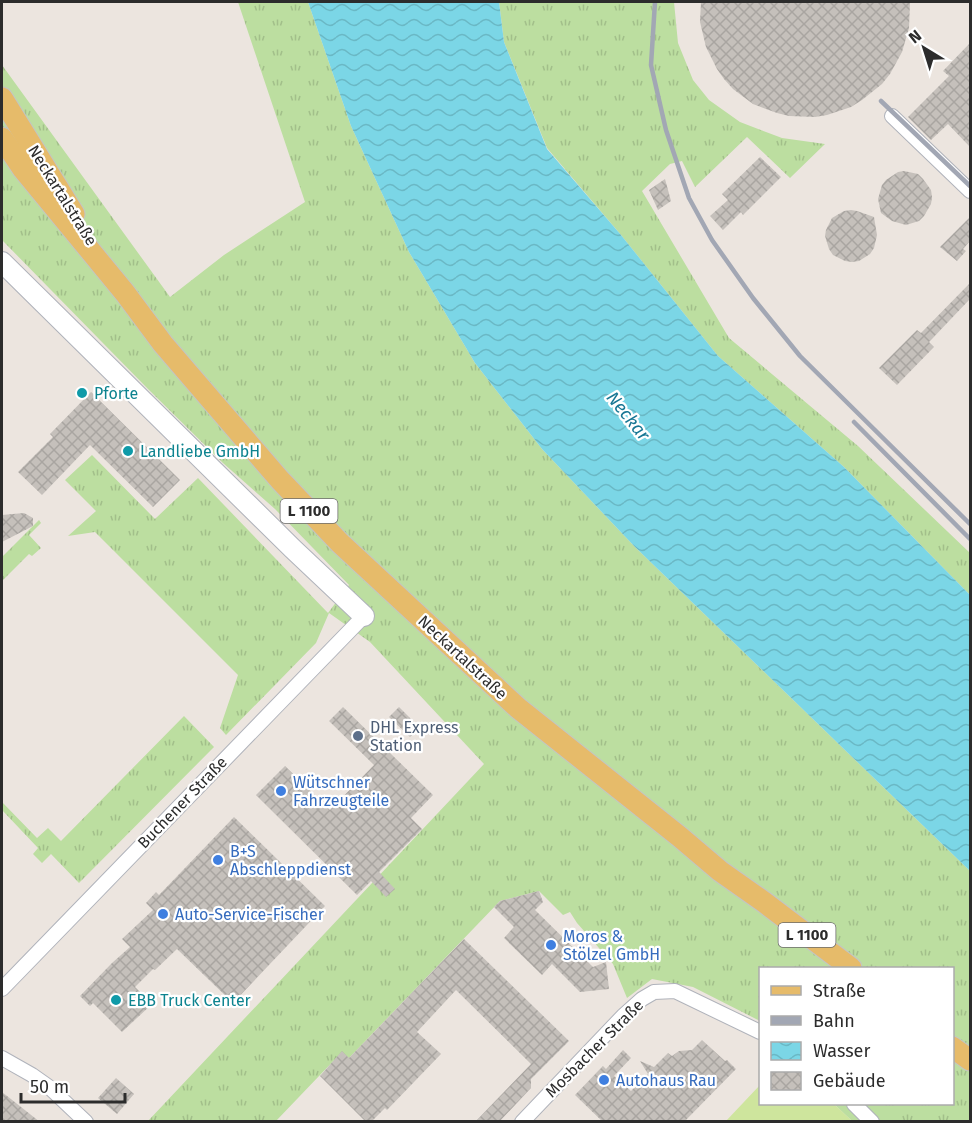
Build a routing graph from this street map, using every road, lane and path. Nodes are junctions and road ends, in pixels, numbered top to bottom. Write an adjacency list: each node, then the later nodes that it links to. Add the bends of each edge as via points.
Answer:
1 (2, 98): 6 (main road, Neckartalstraße / L 1100)
2 (892, 117): 4 (street)
3 (2, 138): 6 (main road, Neckartalstraße / L 1100)
4 (970, 191)
5 (2, 262): 7 (street)
6 (125, 292): 8 (main road, Neckartalstraße / L 1100, via 163,344 340,543 518,708 720,872)
7 (364, 616): 9 (street, Buchener Straße)
8 (847, 967)
9 (2, 988)
10 (759, 1032): 16 (street, Mosbacher Straße, via 675,991 654,992 615,1024)
11 (954, 1048): 13 (main road)
12 (2, 1058): 15 (street, via 50,1087)
13 (970, 1060)
14 (855, 1105): 17 (street)
15 (86, 1122)
16 (522, 1122)
17 (872, 1122)

